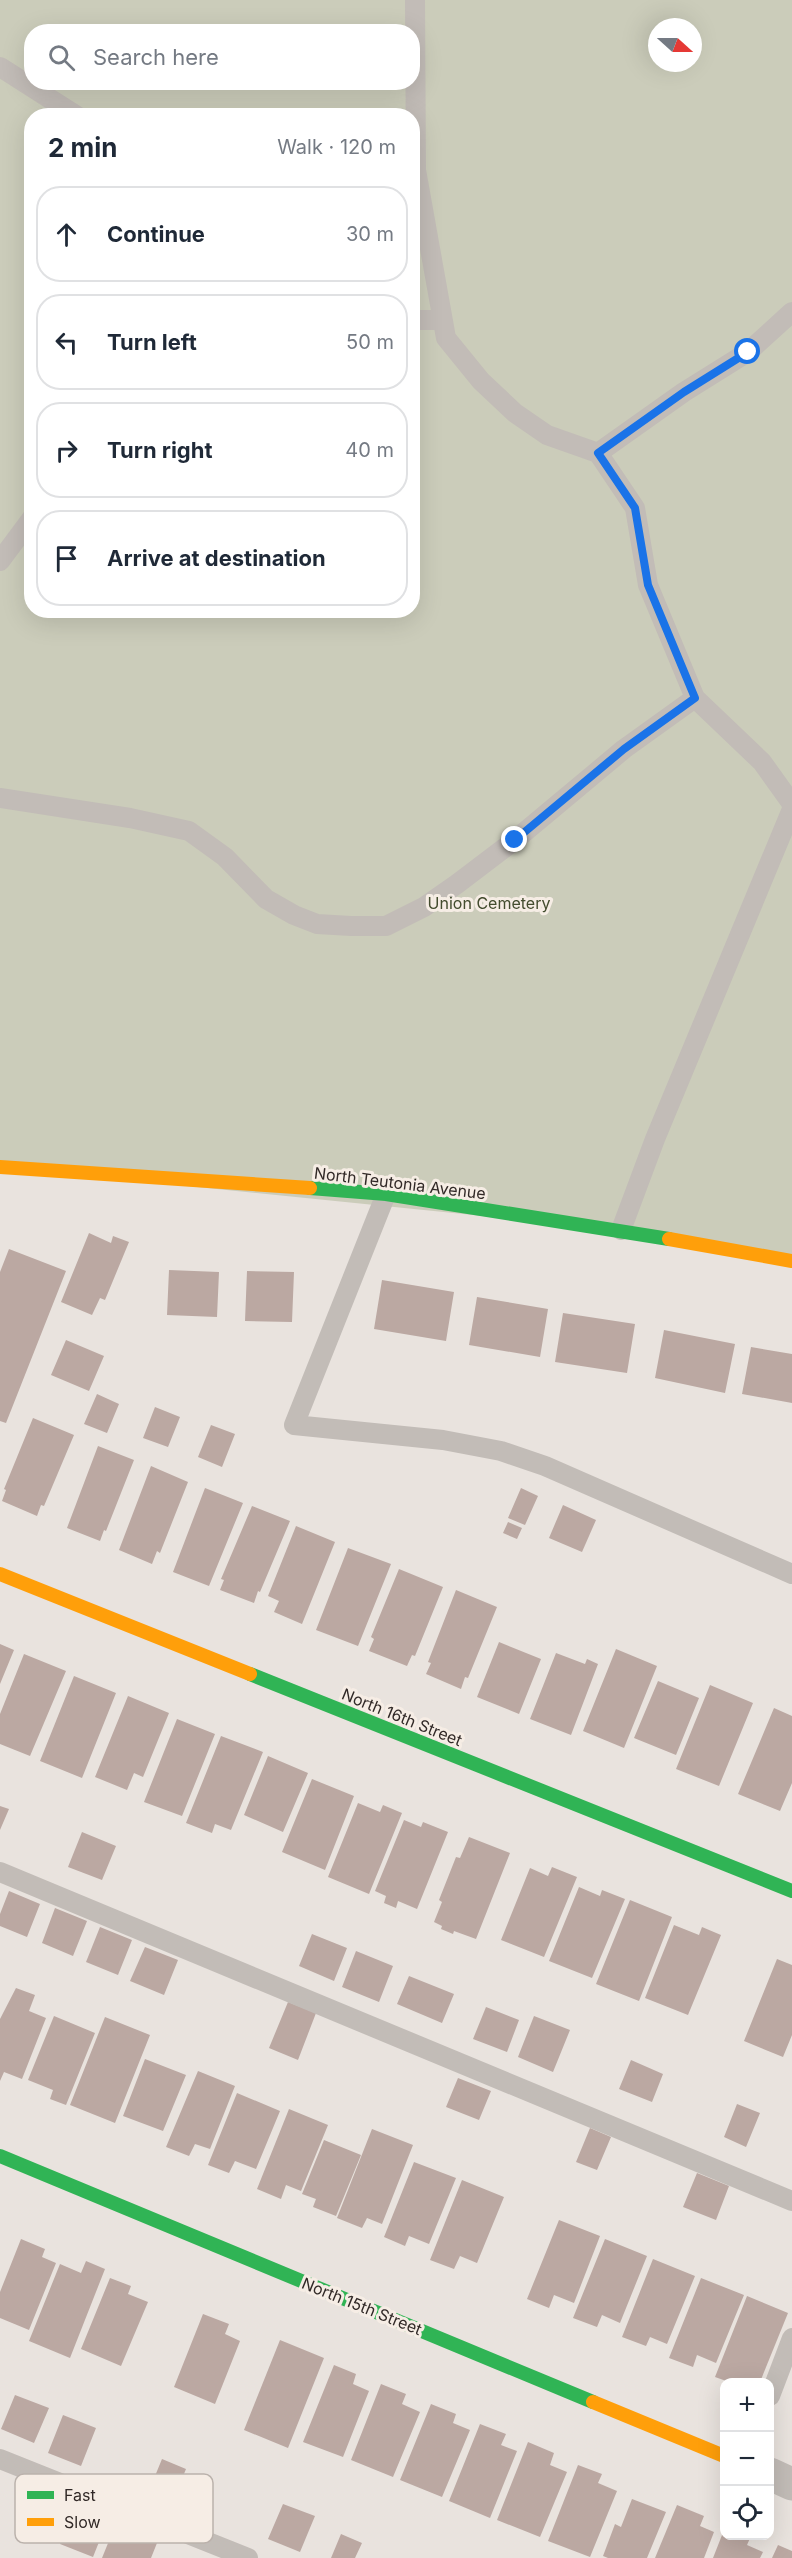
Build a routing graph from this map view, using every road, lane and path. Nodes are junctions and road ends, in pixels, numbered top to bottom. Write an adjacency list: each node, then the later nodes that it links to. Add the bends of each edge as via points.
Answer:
1 (415, 0): 2 (lane)
2 (415, 24)
3 (0, 68): 4 (lane)
4 (24, 83)
5 (35, 90): 7 (lane)
6 (416, 90): 8 (lane)
7 (64, 108)
8 (416, 108)
9 (420, 192): 12 (lane)
10 (792, 312): 13 (lane, via 748,352)
11 (420, 320): 12 (lane)
12 (443, 320): 13 (lane, via 446,338 481,381 515,413 547,435)
13 (598, 453): 16 (lane, via 635,508 648,585)
14 (24, 529): 15 (lane)
15 (0, 561)
16 (695, 698): 17 (lane, via 624,749 457,884 386,926 317,924 294,915 266,900 225,857 189,831); 18 (lane, via 762,762)
17 (0, 798)
18 (792, 804)
19 (792, 808): 22 (lane)
20 (0, 1167): 21 (street, North Teutonia Avenue)
21 (386, 1194): 22 (street, North Teutonia Avenue); 25 (lane, via 294,1425 443,1440 501,1451 545,1466)
22 (621, 1230): 23 (street, North Teutonia Avenue)
23 (792, 1261)
24 (0, 1574): 27 (street, North 16th Street)
25 (792, 1574)
26 (0, 1872): 29 (lane)
27 (792, 1891)
28 (0, 2156): 32 (street, North 15th Street)
29 (792, 2201)
30 (792, 2338): 31 (lane)
31 (774, 2385)
32 (720, 2454)
33 (0, 2459): 34 (lane)
34 (38, 2474)
35 (774, 2477): 36 (street)
36 (792, 2484)
37 (210, 2543): 38 (lane)
38 (248, 2558)

